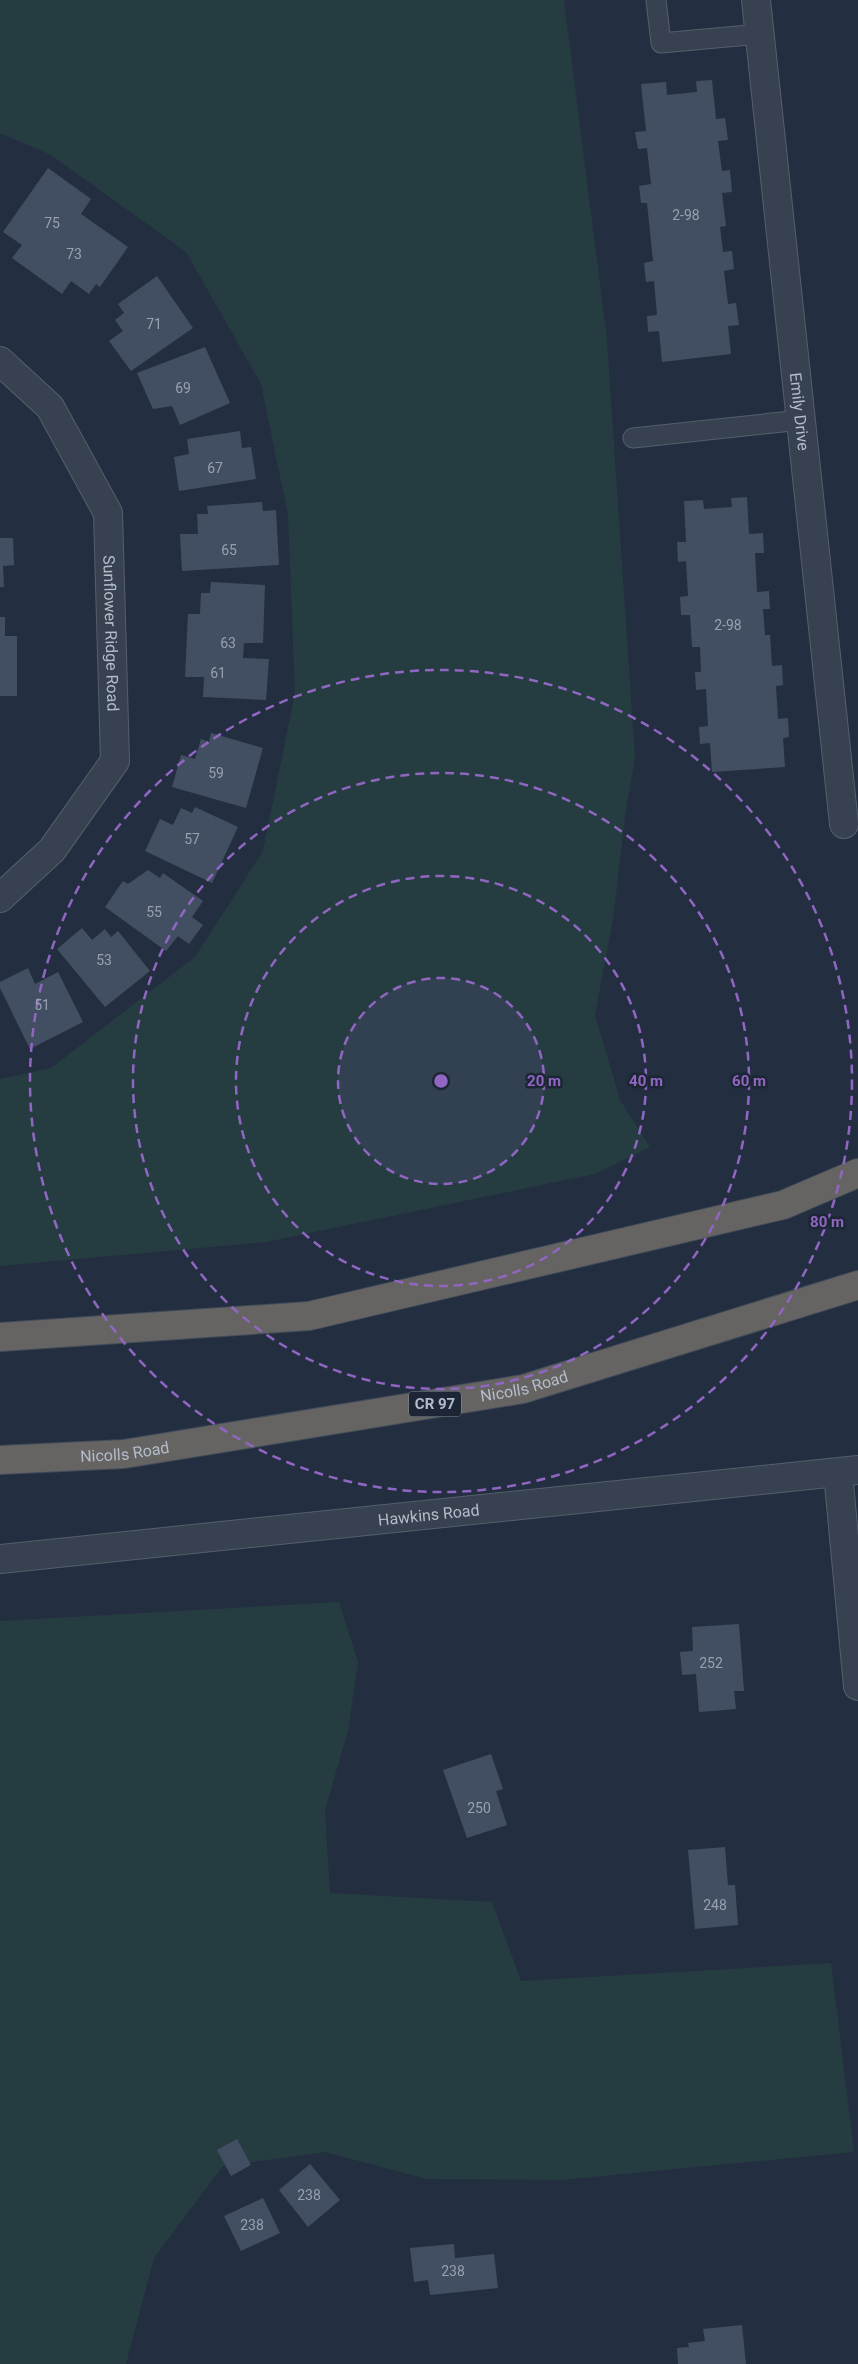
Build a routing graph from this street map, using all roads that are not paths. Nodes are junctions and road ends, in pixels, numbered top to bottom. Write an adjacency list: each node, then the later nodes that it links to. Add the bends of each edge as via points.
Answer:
1 (656, 0): 3 (lane, via 661,43)
2 (756, 0): 3 (street, Emily Drive)
3 (760, 34): 5 (street, Emily Drive)
4 (0, 361): 8 (street, Sunflower Ridge Road, via 50,407 108,513 116,761 52,850)
5 (801, 420): 6 (lane); 7 (street, Emily Drive)
6 (633, 438)
7 (844, 824)
8 (0, 898)
9 (858, 1174): 11 (highway, via 783,1205 309,1316)
10 (858, 1285): 12 (highway, Nicolls Road / CR 97, via 523,1389 124,1454)
11 (0, 1336)
12 (0, 1460)
13 (848, 1471): 14 (street, Hawkins Road); 15 (street)
14 (0, 1559)
15 (858, 1686)

